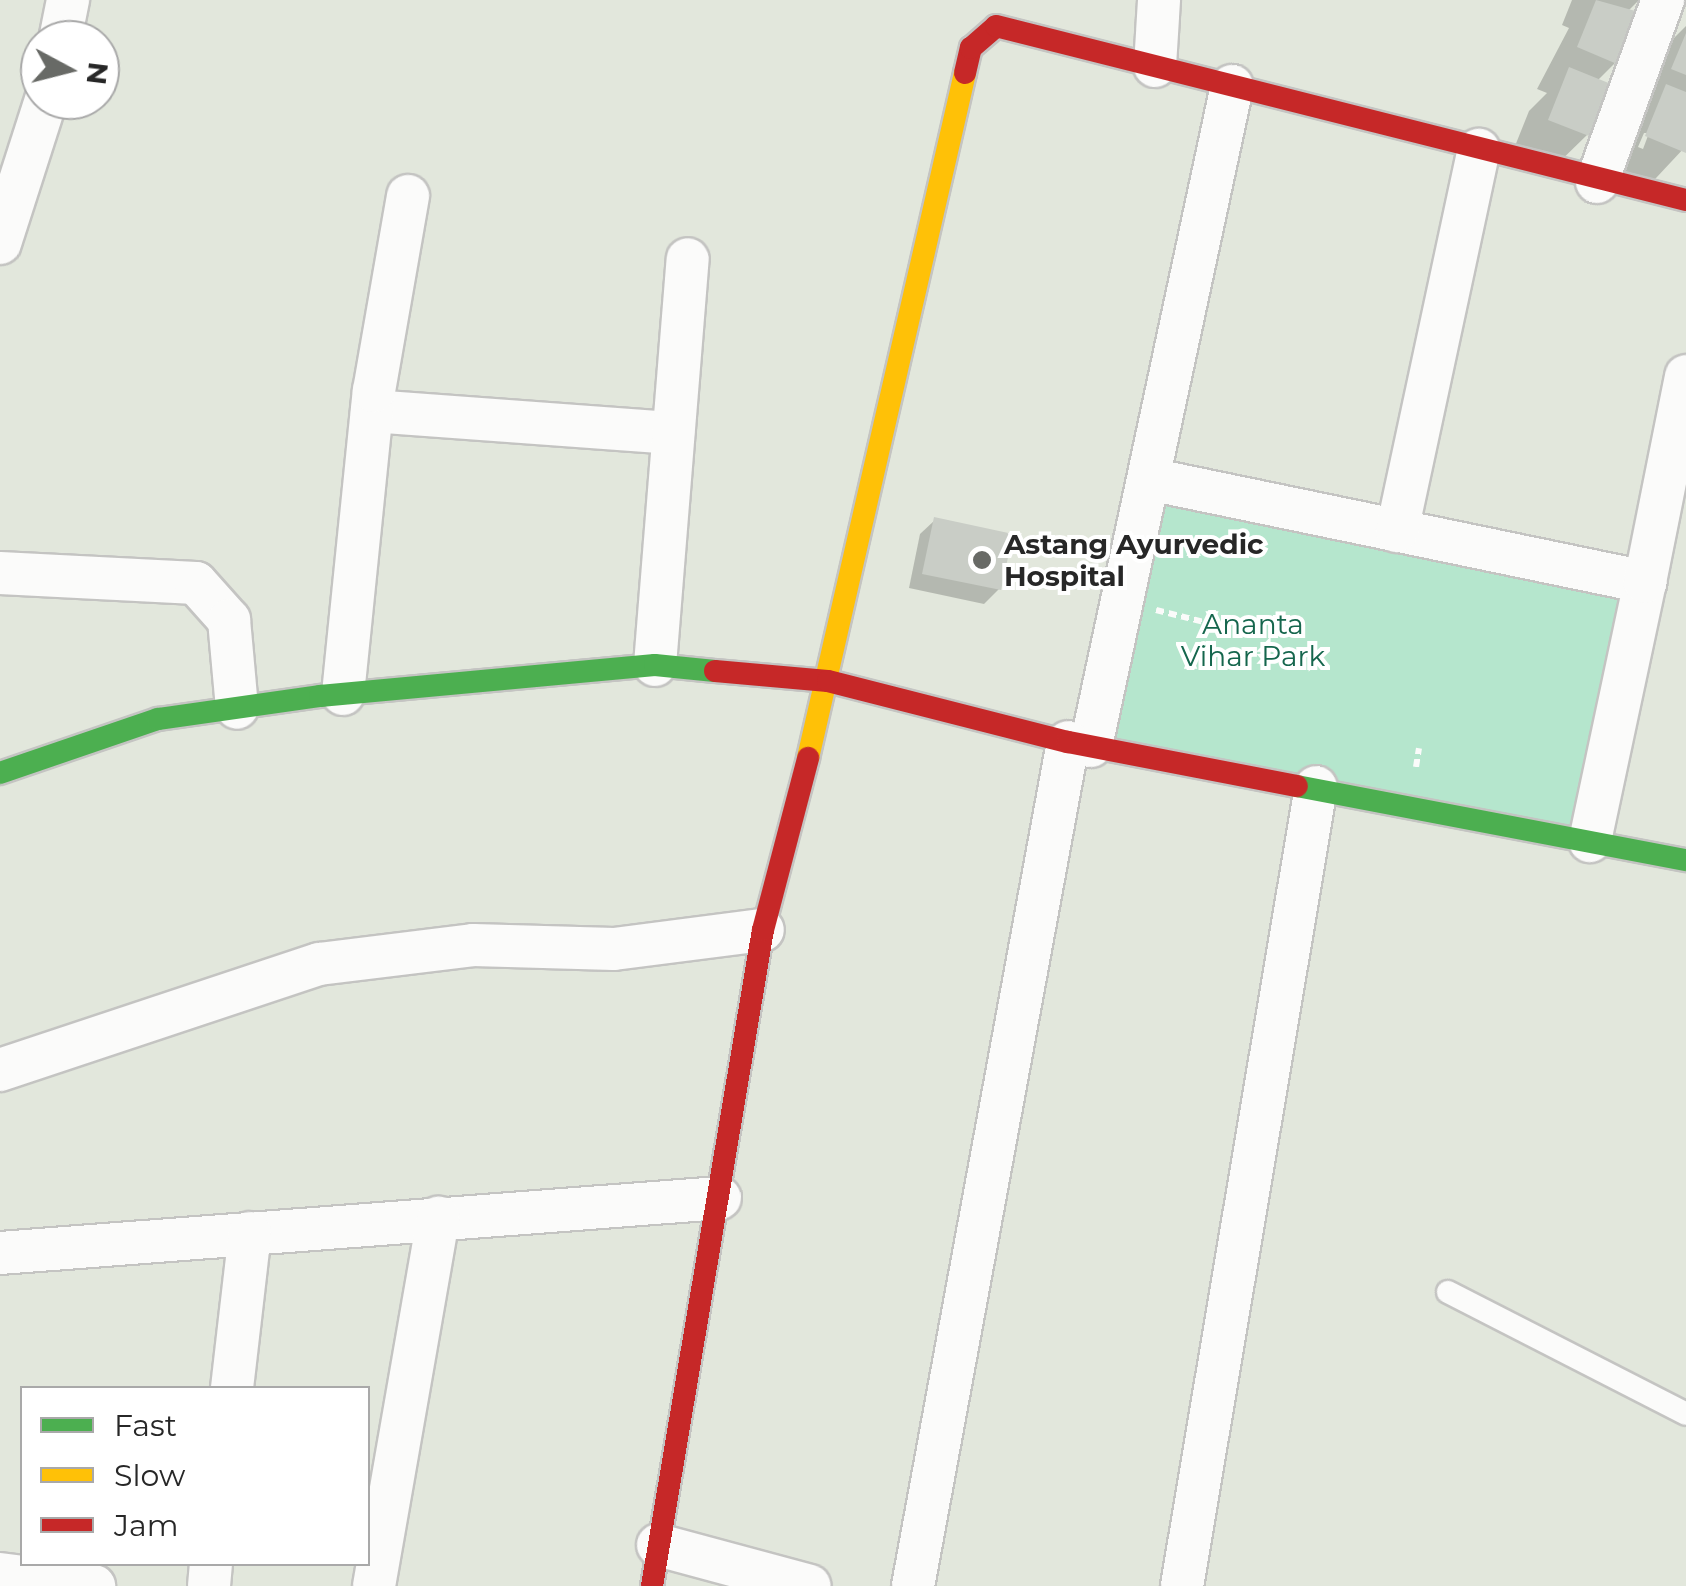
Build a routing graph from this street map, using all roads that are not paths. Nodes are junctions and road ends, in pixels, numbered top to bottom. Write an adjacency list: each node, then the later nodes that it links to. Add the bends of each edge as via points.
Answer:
1 (1160, 0): 4 (street)
2 (1663, 0): 8 (street)
3 (980, 17): 4 (street); 21 (street)
4 (1155, 66): 5 (street)
5 (1232, 86): 7 (street); 16 (street)
6 (40, 120): 11 (street)
7 (1479, 150): 8 (street); 17 (street)
8 (1598, 182): 10 (street)
9 (408, 196): 14 (street)
10 (1686, 200)
11 (0, 243)
12 (688, 260): 15 (street)
13 (1686, 376): 19 (street)
14 (372, 410): 15 (street); 22 (street)
15 (673, 432): 20 (street)
16 (1148, 480): 17 (street); 24 (street, via 1122,601)
17 (1396, 531): 19 (street)
18 (0, 574): 23 (street, via 196,583 228,620)
19 (1644, 582): 27 (street)
20 (656, 665): 21 (street); 22 (street)
21 (828, 681): 24 (street); 29 (street)
22 (343, 694): 23 (street)
23 (237, 708): 25 (street, via 158,719)
24 (1080, 744): 26 (street); 43 (street)
25 (0, 773)
26 (1316, 787): 27 (street); 44 (street)
27 (1590, 841): 28 (street)
28 (1686, 860)
29 (763, 930): 30 (street, via 614,949 473,945 319,964); 31 (street)
30 (0, 1070)
31 (720, 1198): 32 (street); 38 (street)
32 (438, 1218): 33 (street); 41 (street)
33 (250, 1233): 34 (street); 36 (street)
34 (0, 1254)
35 (1448, 1292): 37 (lane)
36 (232, 1386)
37 (1686, 1414)
38 (656, 1565): 42 (street)
39 (0, 1574): 40 (street)
40 (94, 1586)
41 (374, 1586)
42 (810, 1586)
43 (913, 1586)
44 (1182, 1586)

